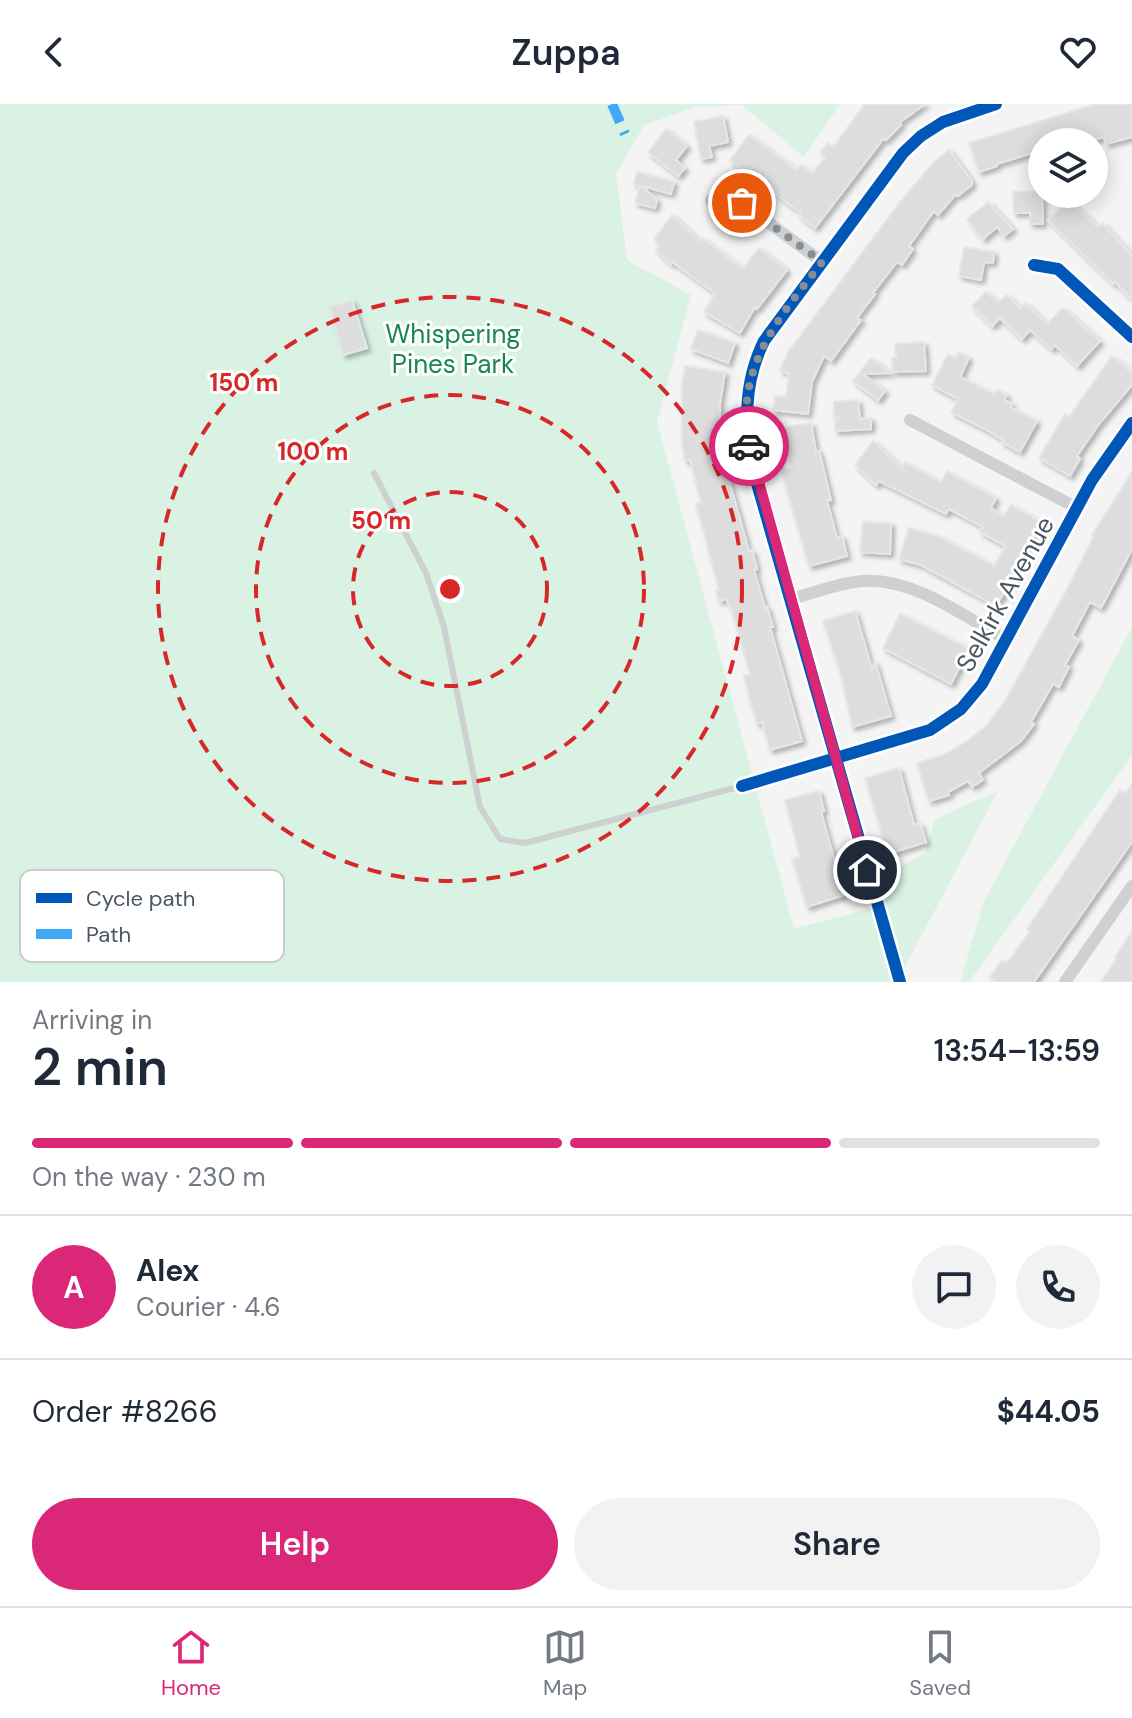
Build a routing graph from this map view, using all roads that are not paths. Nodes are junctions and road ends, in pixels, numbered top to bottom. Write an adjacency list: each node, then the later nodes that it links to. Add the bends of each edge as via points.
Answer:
1 (996, 104): 3 (street, via 943,122 921,136 892,166)
2 (711, 200): 3 (street, via 726,196 742,203)
3 (822, 262): 10 (street, via 764,341 747,400 750,455)
4 (1034, 265): 5 (street, via 1058,269)
5 (1132, 337)
6 (910, 420): 9 (street)
7 (1132, 423): 9 (street, Selkirk Avenue)
8 (374, 473): 13 (lane, via 426,573 444,627 480,807 500,839 525,843)
9 (1077, 508): 11 (street, Selkirk Avenue)
10 (789, 600): 11 (street, via 846,584 889,583 924,595); 12 (street)
11 (1007, 640): 12 (street, Selkirk Avenue, via 972,698 946,721 914,736)
12 (834, 758): 13 (street, Selkirk Avenue); 15 (street)
13 (742, 786)
14 (1132, 886): 16 (street)
15 (900, 982)
16 (1065, 982)

